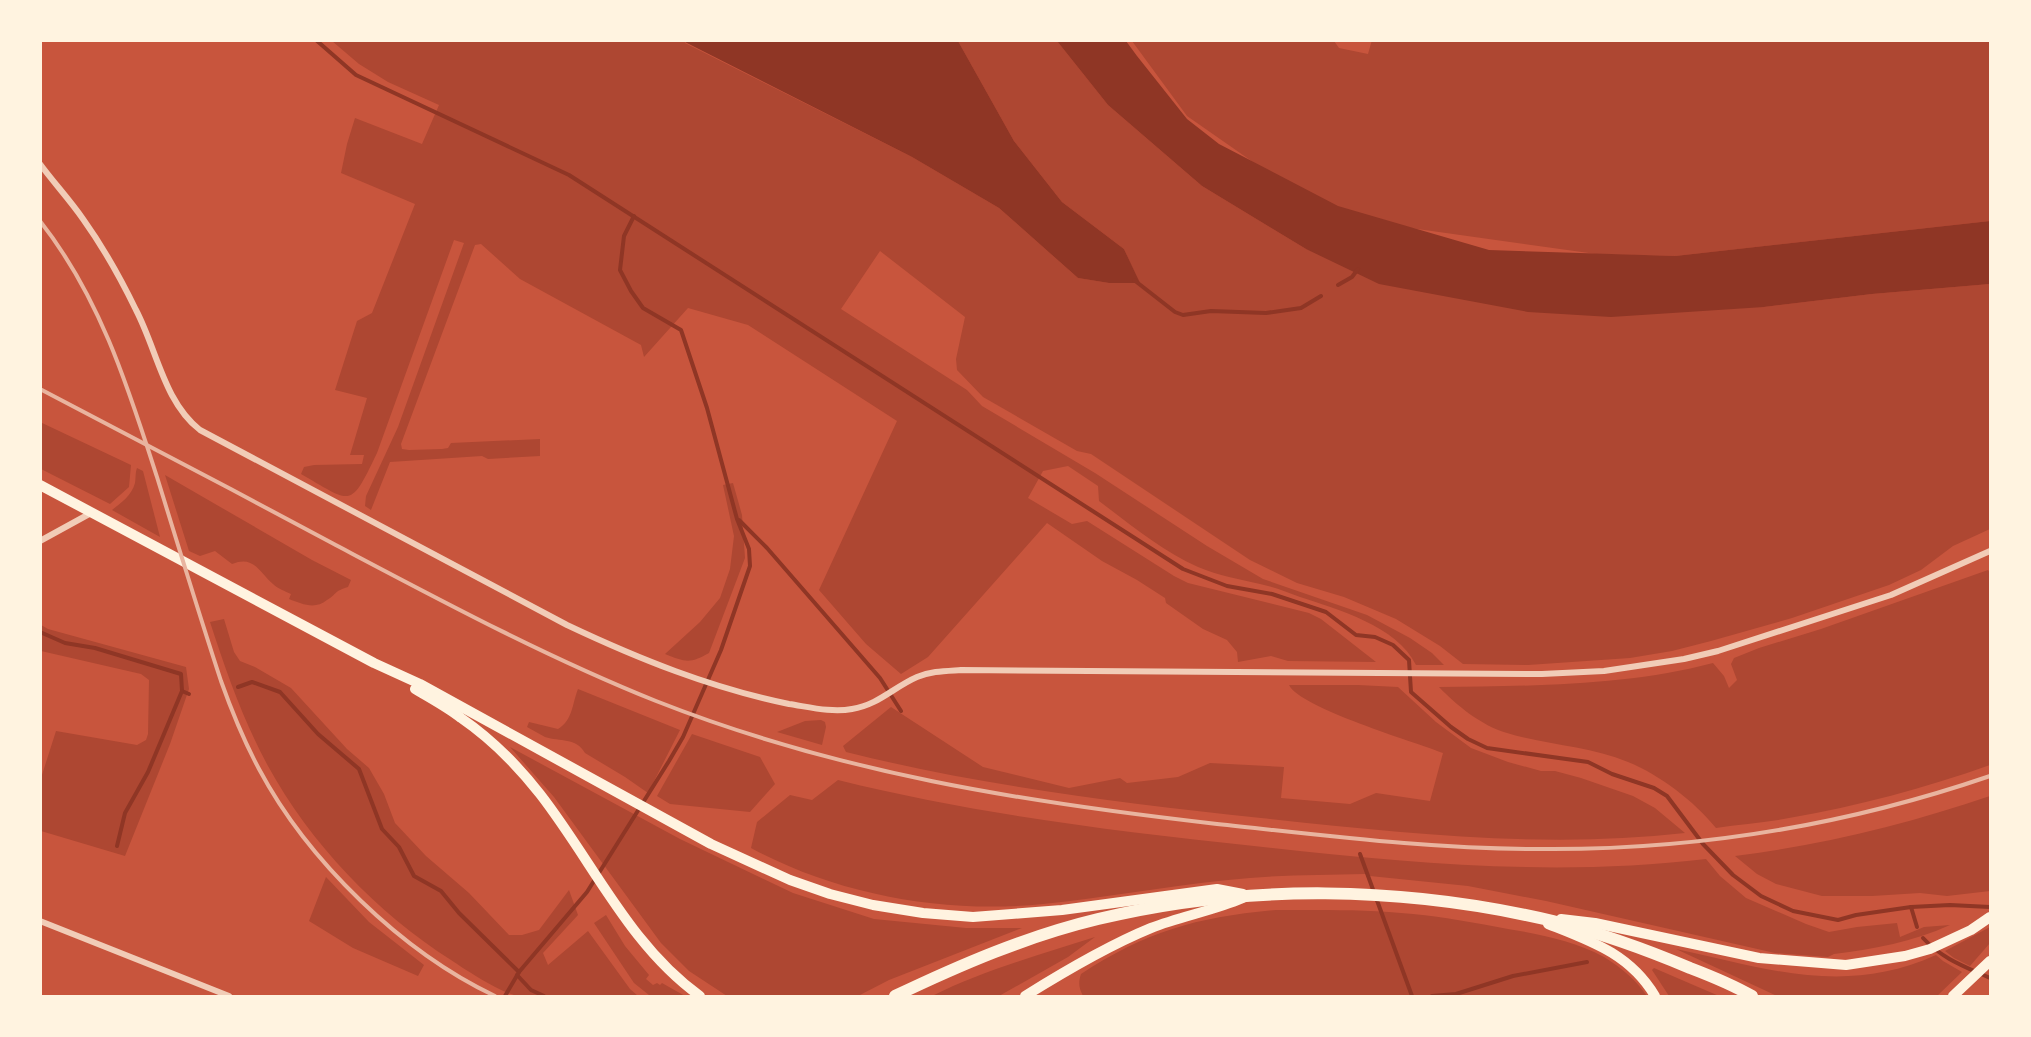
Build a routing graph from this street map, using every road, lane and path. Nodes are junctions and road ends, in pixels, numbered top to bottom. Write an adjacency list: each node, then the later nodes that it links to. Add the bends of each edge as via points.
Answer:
1 (40, 164): 5 (street, via 83,218 137,312 170,391 188,421 200,430 567,625 717,687 758,697 849,710 866,707 919,676 962,670 1359,674 1594,671 1718,651 1891,595)
2 (40, 485): 3 (main road)
3 (91, 513): 4 (street); 6 (main road)
4 (40, 541)
5 (1990, 551)
6 (374, 663): 7 (main road, via 420,684 711,844 830,894 923,914 984,916 1062,910 1217,889); 13 (main road, via 462,718 488,740 539,793 634,933 663,966)
7 (1249, 896): 8 (main road, via 1330,892 1391,895); 14 (main road, via 1168,905 1097,919 977,958); 15 (main road, via 1220,909 1151,928 1074,966)
8 (1519, 913): 9 (main road, via 1595,923 1759,958 1846,965 1930,949); 16 (main road, via 1607,949 1637,970); 17 (main road, via 1603,934)
9 (1990, 917)
10 (40, 921): 12 (street)
11 (1990, 961): 18 (main road)
12 (229, 996)
13 (700, 996)
14 (895, 996)
15 (1025, 996)
16 (1655, 996)
17 (1752, 996)
18 (1953, 996)

